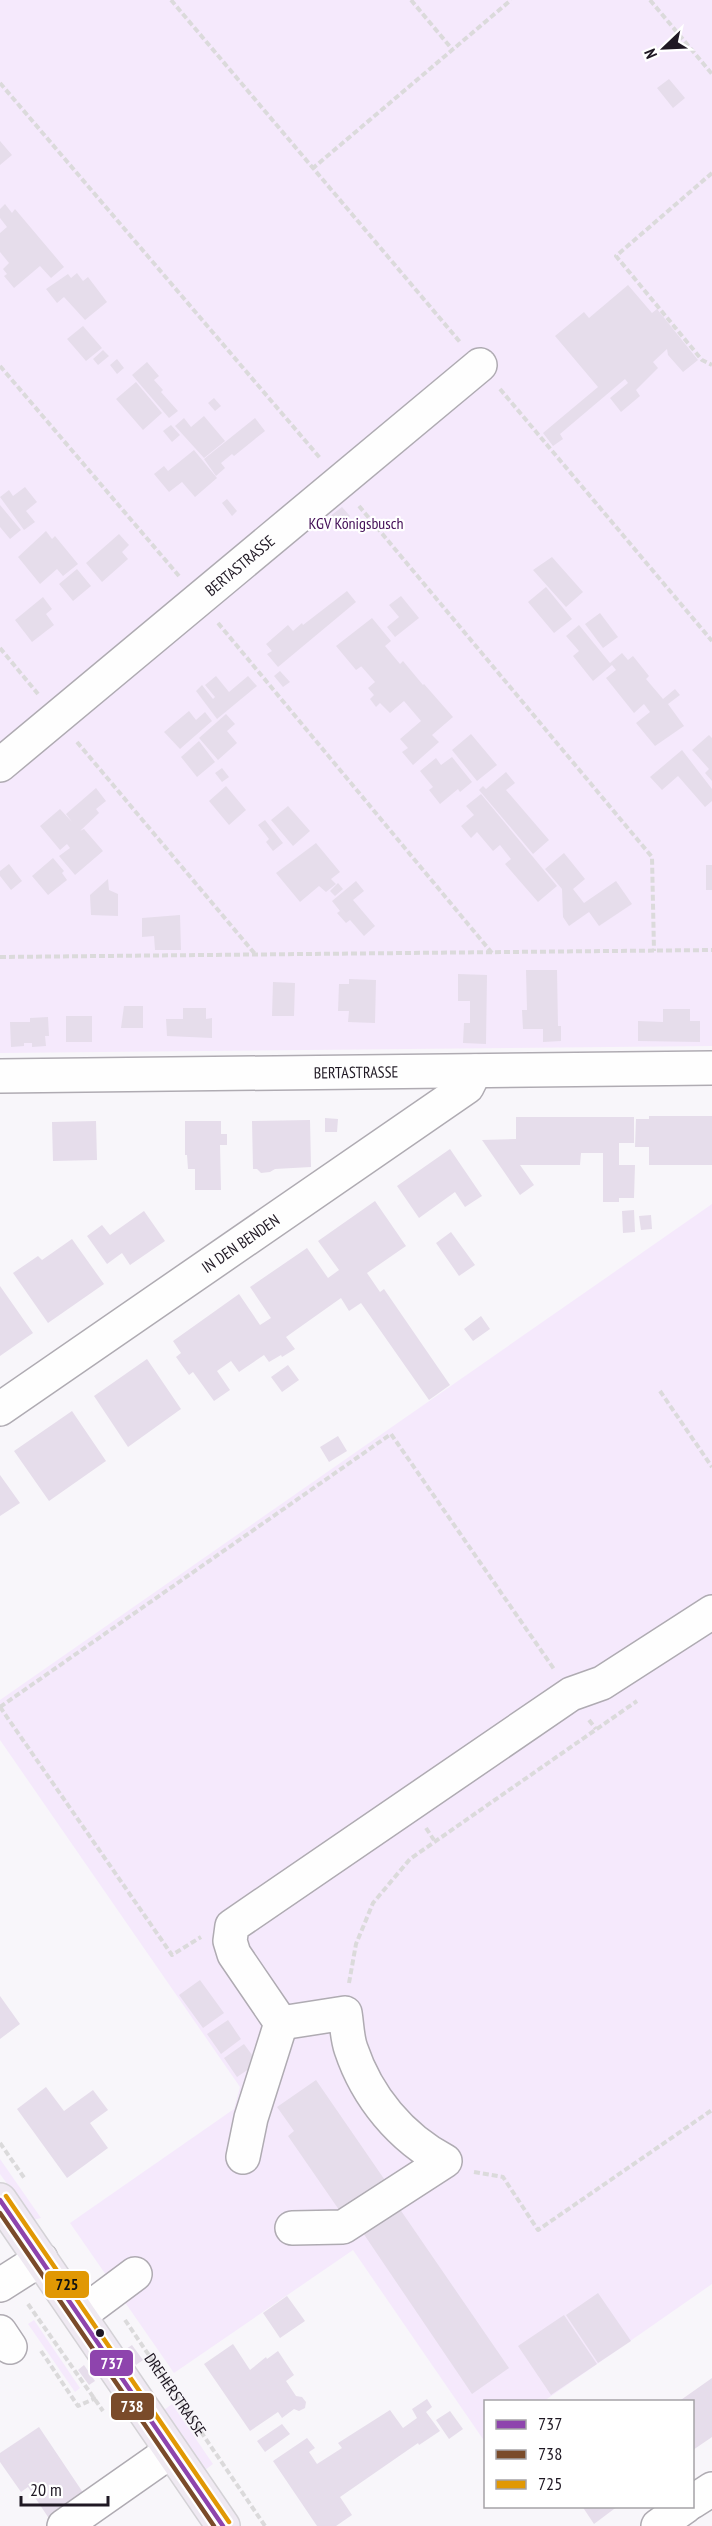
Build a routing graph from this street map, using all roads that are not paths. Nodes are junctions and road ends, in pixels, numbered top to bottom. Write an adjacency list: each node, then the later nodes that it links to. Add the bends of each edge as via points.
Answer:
1 (480, 365): 2 (street, BERTASTRASSE)
2 (0, 765)
3 (712, 1068): 4 (street, BERTASTRASSE)
4 (475, 1071): 5 (street, BERTASTRASSE); 6 (street, IN DEN BENDEN, via 467,1088)
5 (0, 1076)
6 (0, 1410)
7 (712, 1612): 8 (street, via 602,1683 571,1694 232,1926 230,1941 234,1954)
8 (281, 2023): 9 (street); 11 (street, via 345,2013 350,2047 371,2092 396,2124 446,2161 343,2227)
9 (243, 2157)
10 (0, 2200): 12 (main road, DREHERSTRASSE)
11 (291, 2228)
12 (41, 2259): 14 (street); 15 (main road, DREHERSTRASSE)
13 (135, 2274): 15 (street)
14 (5, 2282)
15 (80, 2315): 16 (main road, DREHERSTRASSE)
16 (171, 2451): 20 (street); 21 (main road, DREHERSTRASSE)
17 (712, 2489): 18 (street)
18 (694, 2501)
19 (683, 2508): 22 (street)
20 (64, 2526)
21 (223, 2526)
22 (658, 2526)

